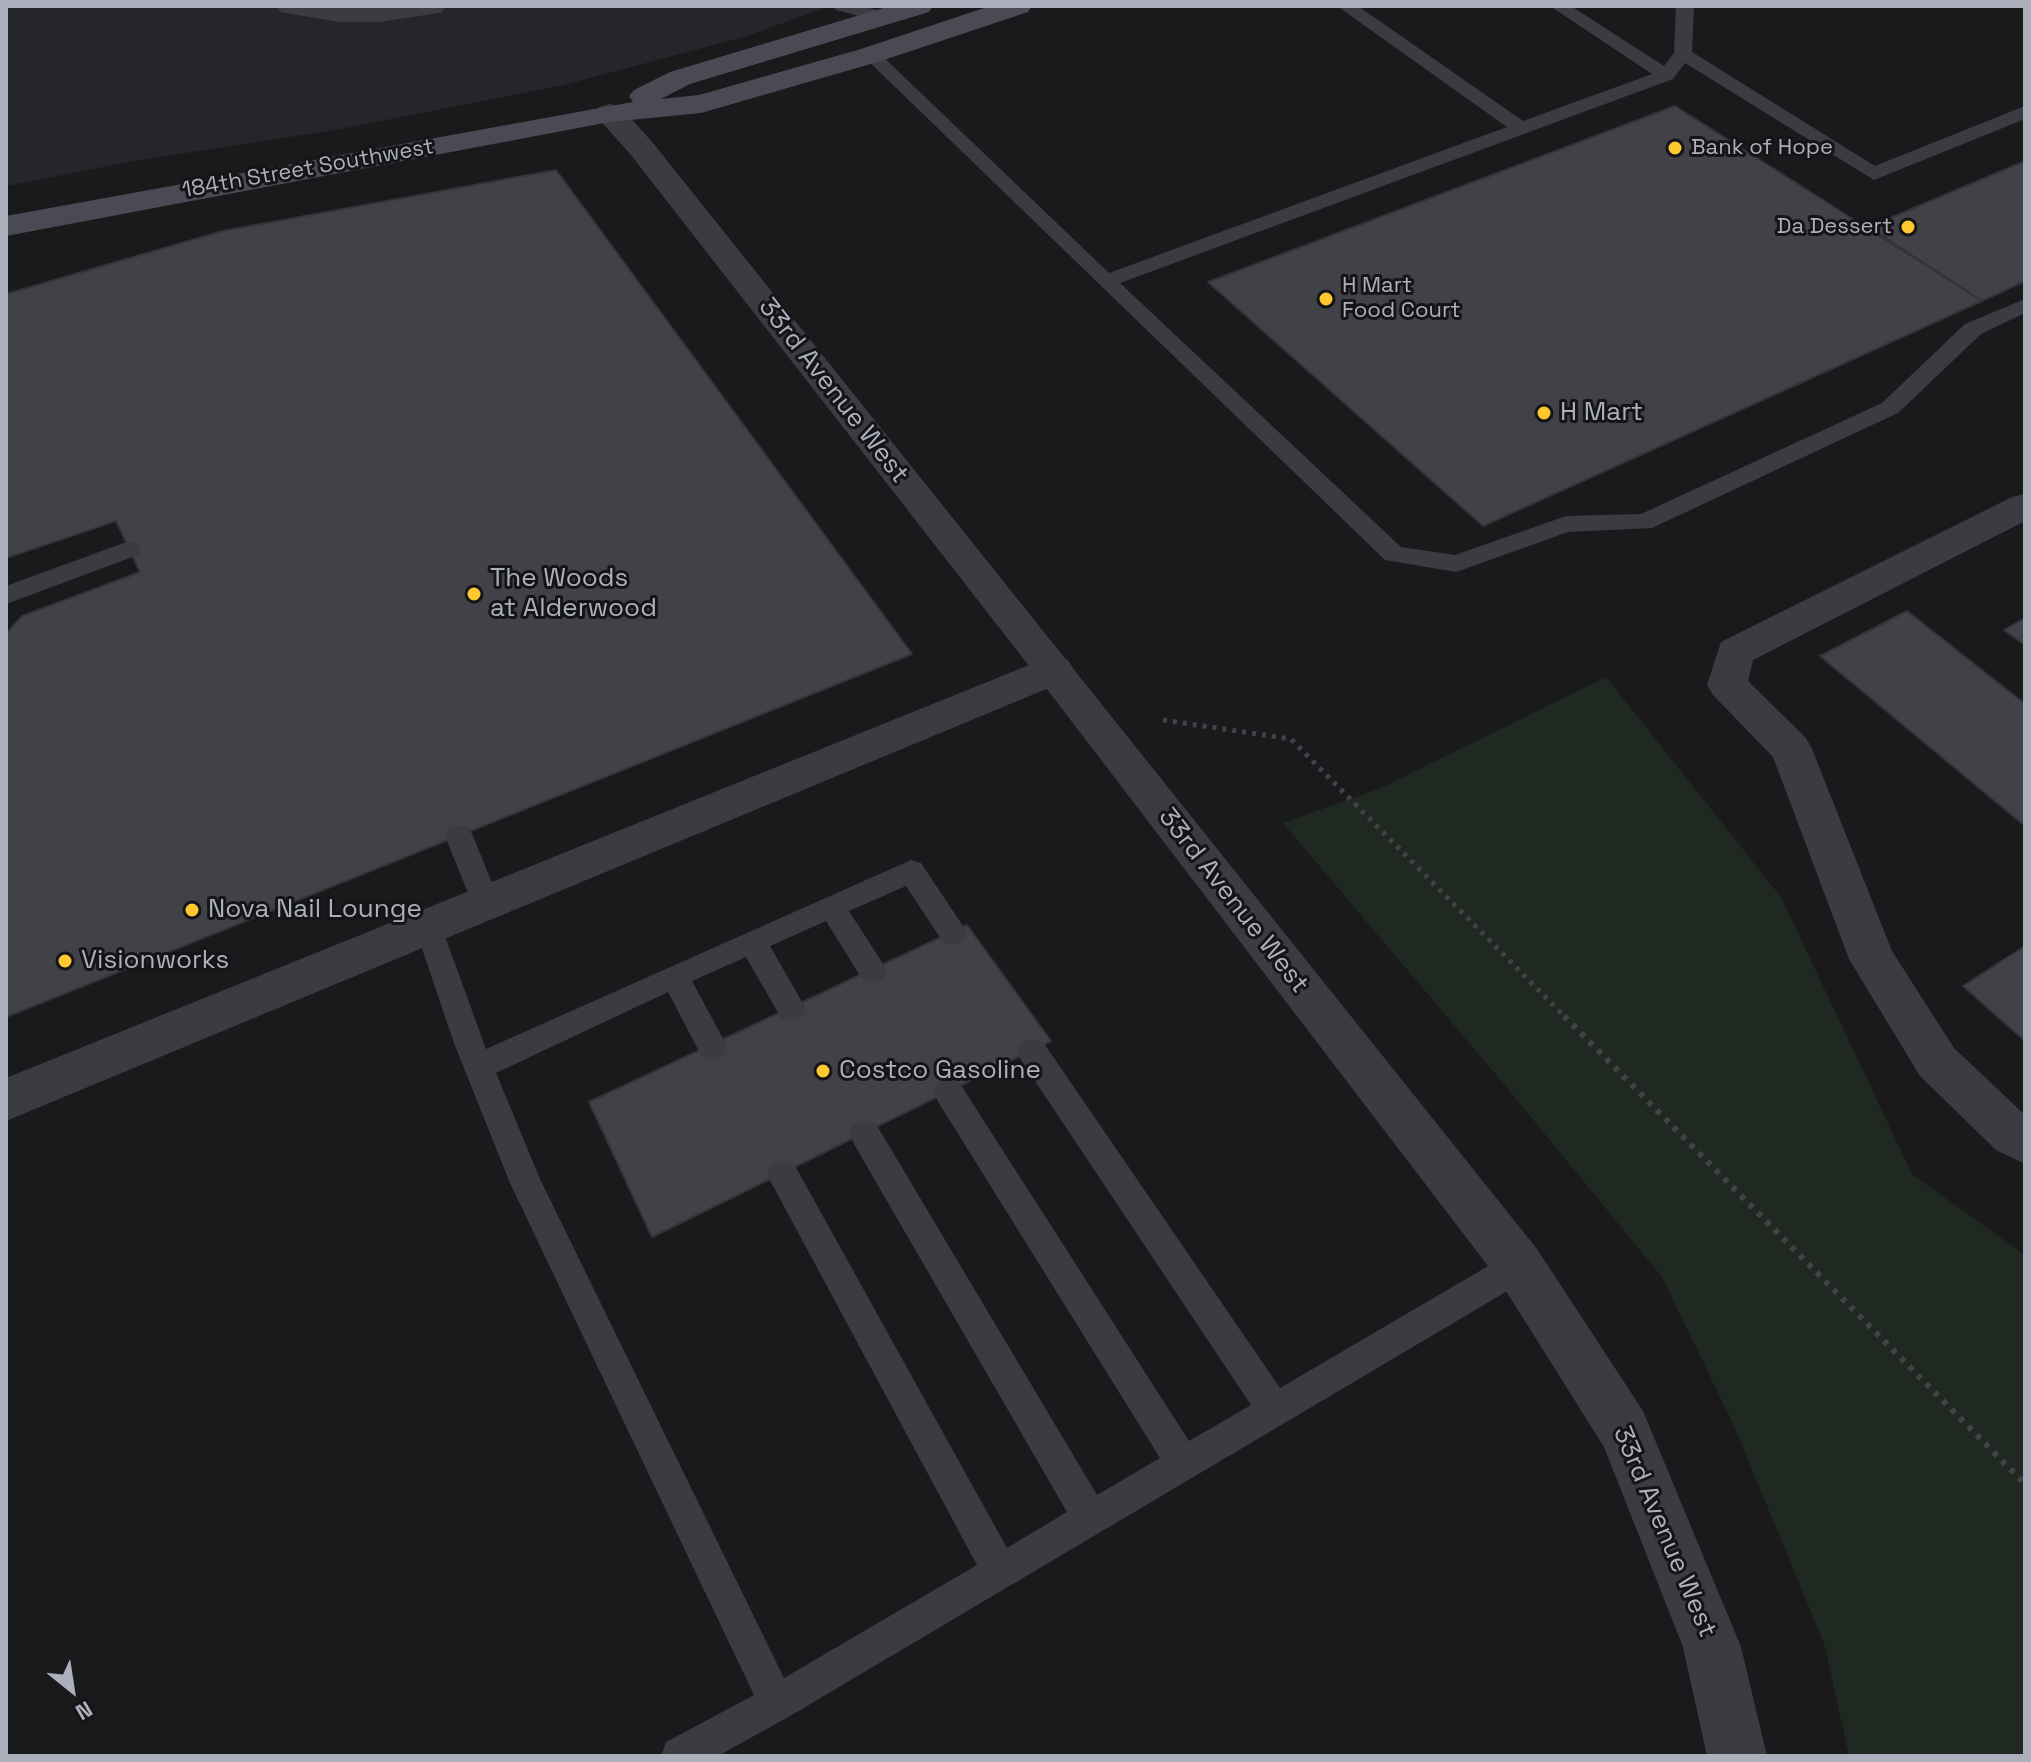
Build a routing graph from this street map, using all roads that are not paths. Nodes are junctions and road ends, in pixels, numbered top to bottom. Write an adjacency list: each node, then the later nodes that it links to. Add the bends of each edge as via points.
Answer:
1 (290, 6): 2 (street, via 379,14)
2 (432, 6)
3 (842, 6): 9 (lane)
4 (919, 6): 9 (main road, 184th Street Southwest)
5 (1018, 6): 11 (main road, 184th Street Southwest)
6 (1346, 6): 15 (lane)
7 (1559, 6): 12 (lane)
8 (1685, 6): 10 (lane)
9 (882, 17): 14 (main road, 184th Street Southwest, via 680,78)
10 (1683, 54): 12 (lane); 13 (lane, via 1874,174)
11 (871, 55): 14 (main road, 184th Street Southwest, via 701,104); 17 (lane)
12 (1666, 75): 15 (lane)
13 (2025, 112)
14 (610, 113): 16 (main road, 184th Street Southwest); 22 (street, 33rd Avenue West)
15 (1521, 128): 17 (lane)
16 (6, 226)
17 (1106, 281): 18 (lane, via 1394,554 1456,564 1566,524 1644,522 1890,408 1973,329)
18 (2025, 305)
19 (2025, 506): 38 (street, via 1735,652 1727,685 1791,749 1872,959 1937,1062)
20 (129, 549): 21 (lane)
21 (6, 595)
22 (1054, 670): 24 (street); 40 (street, 33rd Avenue West)
23 (459, 836): 24 (lane)
24 (486, 903): 26 (street)
25 (831, 906): 27 (lane, via 911,871); 28 (lane); 29 (lane)
26 (428, 925): 34 (lane); 36 (street)
27 (953, 934)
28 (752, 942): 30 (lane); 31 (lane)
29 (872, 970)
30 (674, 976): 32 (lane); 34 (lane)
31 (791, 1009)
32 (712, 1046)
33 (1032, 1051): 41 (lane)
34 (480, 1066): 45 (lane, via 526,1183)
35 (948, 1091): 42 (lane)
36 (6, 1100)
37 (865, 1134): 43 (lane)
38 (2025, 1142)
39 (783, 1174): 44 (lane)
40 (1519, 1266): 41 (lane); 47 (street, 33rd Avenue West, via 1624,1430 1712,1647)
41 (1274, 1409): 42 (lane)
42 (1182, 1462): 43 (lane)
43 (1090, 1517): 44 (lane)
44 (999, 1569): 45 (lane)
45 (777, 1703): 46 (lane)
46 (680, 1756)
47 (1737, 1756)

